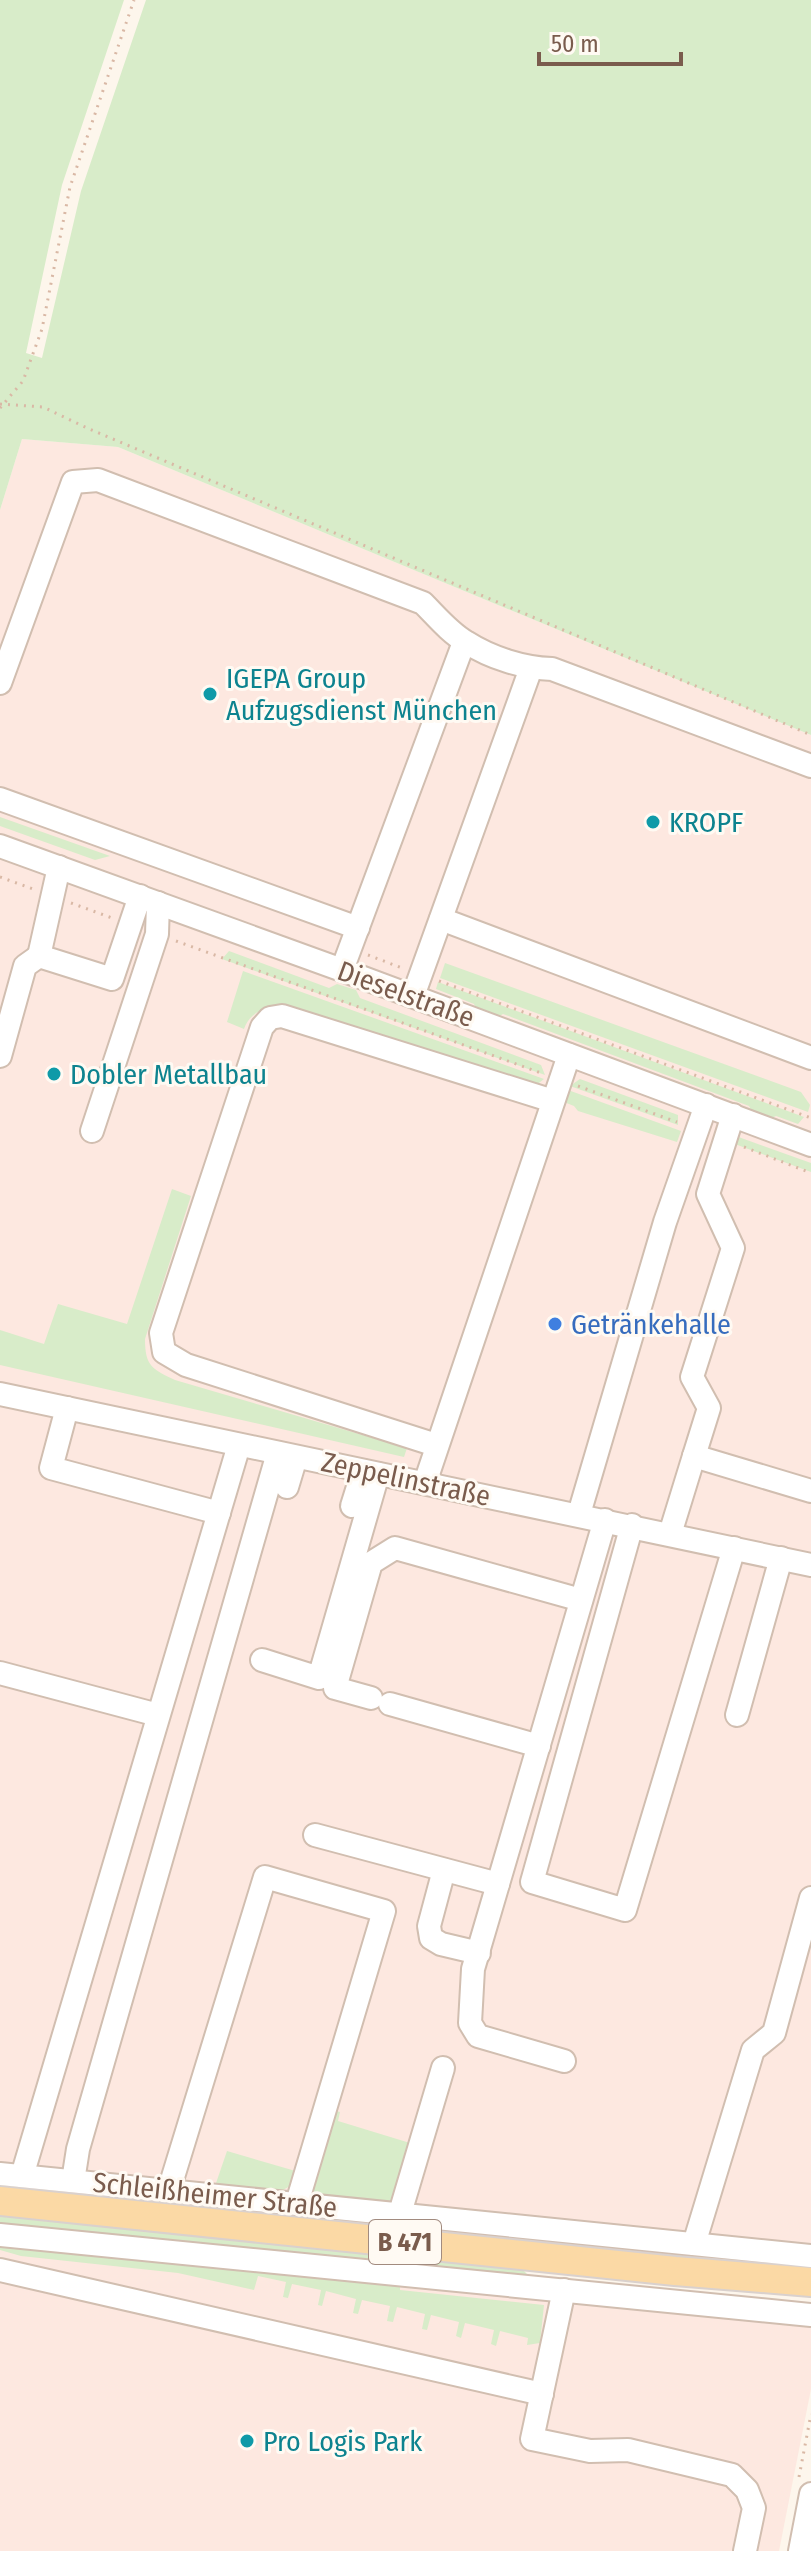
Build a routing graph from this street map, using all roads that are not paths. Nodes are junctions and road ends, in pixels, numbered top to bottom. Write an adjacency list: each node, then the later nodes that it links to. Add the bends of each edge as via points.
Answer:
1 (464, 642): 2 (street); 3 (street, via 423,603 98,480 73,482); 10 (street)
2 (531, 668): 4 (street, via 552,669); 9 (street)
3 (0, 683)
4 (811, 766)
5 (0, 799): 10 (street)
6 (0, 846): 7 (street, Dieselstraße)
7 (59, 867): 8 (street, Dieselstraße); 11 (street)
8 (149, 900): 11 (street, via 112,979); 12 (street, Dieselstraße); 20 (street, via 157,934)
9 (441, 919): 13 (street); 16 (street)
10 (358, 928): 12 (street)
11 (39, 956): 15 (street, via 25,966)
12 (342, 970): 13 (street, Dieselstraße)
13 (413, 996): 14 (street, Dieselstraße)
14 (569, 1055): 17 (street); 18 (street, Dieselstraße)
15 (0, 1056)
16 (811, 1058)
17 (557, 1091): 25 (street); 25 (street, via 282,1016 270,1018 262,1027 161,1333 164,1352 186,1365)
18 (706, 1105): 19 (street, Dieselstraße); 34 (street, via 665,1222)
19 (733, 1115): 21 (street, Dieselstraße); 27 (street, via 708,1194 733,1248 692,1377 709,1408)
20 (92, 1131)
21 (811, 1145)
22 (0, 1394): 23 (street, Zeppelinstraße)
23 (67, 1408): 24 (street, Zeppelinstraße); 33 (street, via 51,1468)
24 (239, 1445): 26 (street, Zeppelinstraße); 33 (street)
25 (436, 1445): 29 (street)
26 (287, 1455): 28 (street, Zeppelinstraße); 30 (street); 55 (street, via 78,2149)
27 (694, 1456): 31 (street); 37 (street)
28 (371, 1472): 29 (street, Zeppelinstraße); 32 (street); 42 (street, via 319,1678)
29 (425, 1483): 34 (street, Zeppelinstraße)
30 (287, 1487)
31 (811, 1491)
32 (352, 1506)
33 (219, 1513): 44 (street)
34 (579, 1514): 35 (street, Zeppelinstraße)
35 (605, 1520): 36 (street, Zeppelinstraße); 41 (street)
36 (632, 1525): 37 (street, Zeppelinstraße); 38 (street, via 532,1882 625,1910)
37 (670, 1534): 38 (street, Zeppelinstraße)
38 (734, 1548): 39 (street, Zeppelinstraße)
39 (781, 1558): 40 (street, Zeppelinstraße); 45 (street)
40 (811, 1565)
41 (581, 1600): 46 (street); 46 (street, via 395,1548 371,1563 335,1688)
42 (262, 1660)
43 (0, 1673): 44 (street)
44 (158, 1715): 54 (street, via 116,1868)
45 (737, 1715)
46 (539, 1746): 49 (street)
47 (315, 1835): 48 (street)
48 (444, 1870): 49 (street); 51 (street, via 429,1926 431,1938)
49 (498, 1884): 51 (street)
50 (811, 1898): 61 (street, via 774,2033 753,2050)
51 (479, 1953): 52 (street, via 470,2023 478,2036)
52 (564, 2061)
53 (443, 2068): 59 (street)
54 (11, 2175): 55 (street, Schleißheimer Straße)
55 (73, 2181): 56 (street, Schleißheimer Straße)
56 (169, 2190): 58 (street, Schleißheimer Straße); 58 (street, via 265,1877 384,1911)
57 (0, 2201): 64 (main road, Schleißheimer Straße / B 471)
58 (297, 2203): 59 (street, Schleißheimer Straße)
59 (400, 2213): 61 (street, Schleißheimer Straße)
60 (0, 2235): 65 (street)
61 (694, 2244): 62 (street, Schleißheimer Straße)
62 (811, 2256)
63 (0, 2270): 67 (street)
64 (811, 2282)
65 (564, 2290): 66 (street); 67 (street)
66 (811, 2315)
67 (542, 2394): 70 (street, via 532,2439 590,2451 628,2450 732,2475 747,2490 754,2508)
68 (811, 2494): 69 (street)
69 (803, 2550)
70 (745, 2551)

